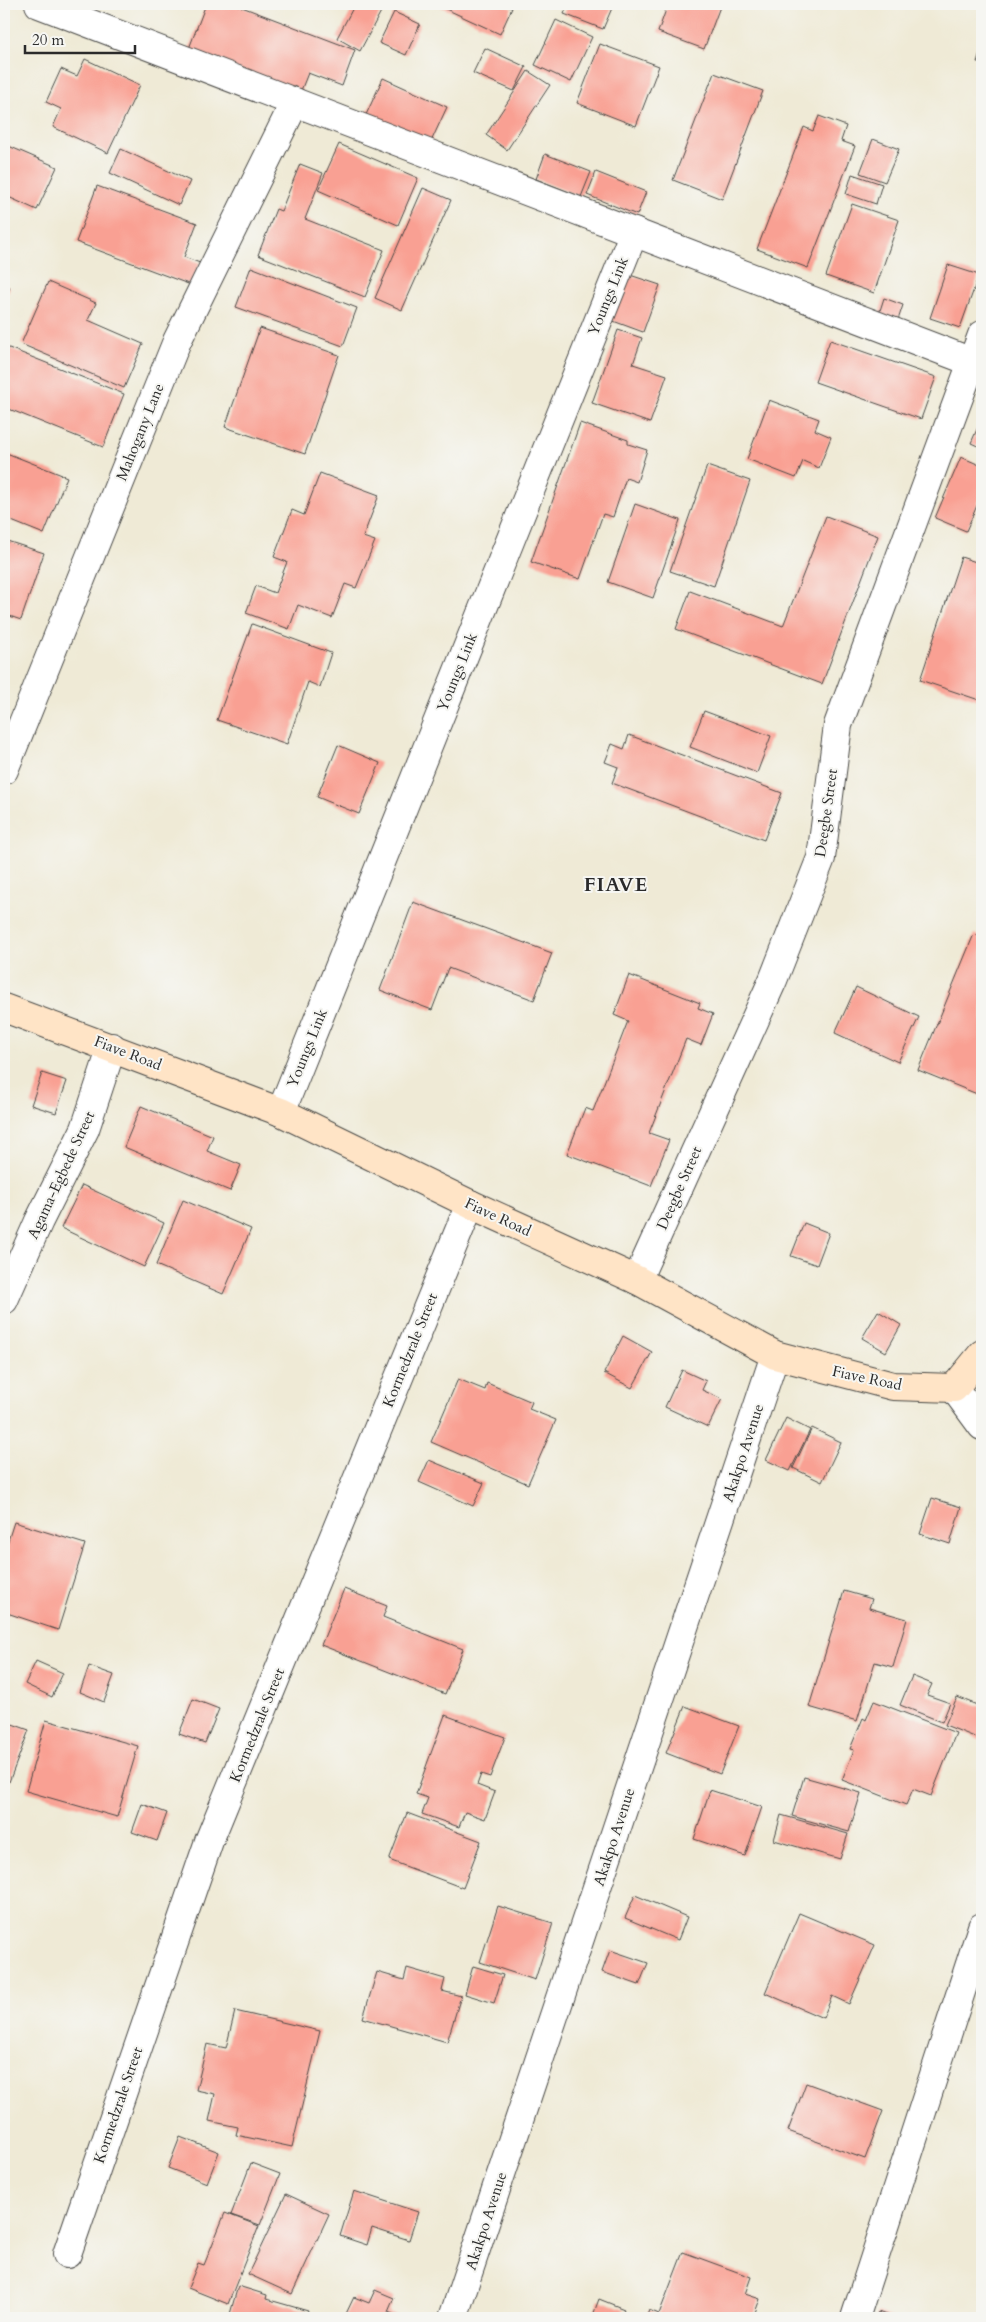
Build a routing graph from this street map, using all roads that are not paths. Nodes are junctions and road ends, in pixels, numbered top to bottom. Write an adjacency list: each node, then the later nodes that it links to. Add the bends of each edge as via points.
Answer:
1 (39, 4): 2 (street)
2 (296, 102): 3 (street); 6 (street, Mahogany Lane, via 177,341)
3 (634, 232): 5 (street); 9 (street, Youngs Link)
4 (982, 335): 5 (street, Deegbe Street)
5 (972, 362): 11 (street, Deegbe Street, via 838,725 821,858 773,980)
6 (4, 770)
7 (4, 1008): 8 (street, Fiave Road)
8 (112, 1047): 9 (street, Fiave Road); 12 (street, Agama-Egbede Street, via 85,1129)
9 (281, 1112): 10 (street, Fiave Road)
10 (470, 1204): 11 (street, Fiave Road); 18 (street, Kormedzrale Street, via 209,1840)
11 (637, 1280): 14 (street, Fiave Road)
12 (4, 1300)
13 (982, 1354): 15 (street)
14 (775, 1355): 15 (street, Fiave Road, via 893,1386); 19 (street, Akakpo Avenue)
15 (954, 1388): 16 (street)
16 (982, 1426)
17 (982, 1927): 20 (street)
18 (67, 2254)
19 (453, 2318)
20 (854, 2318)

